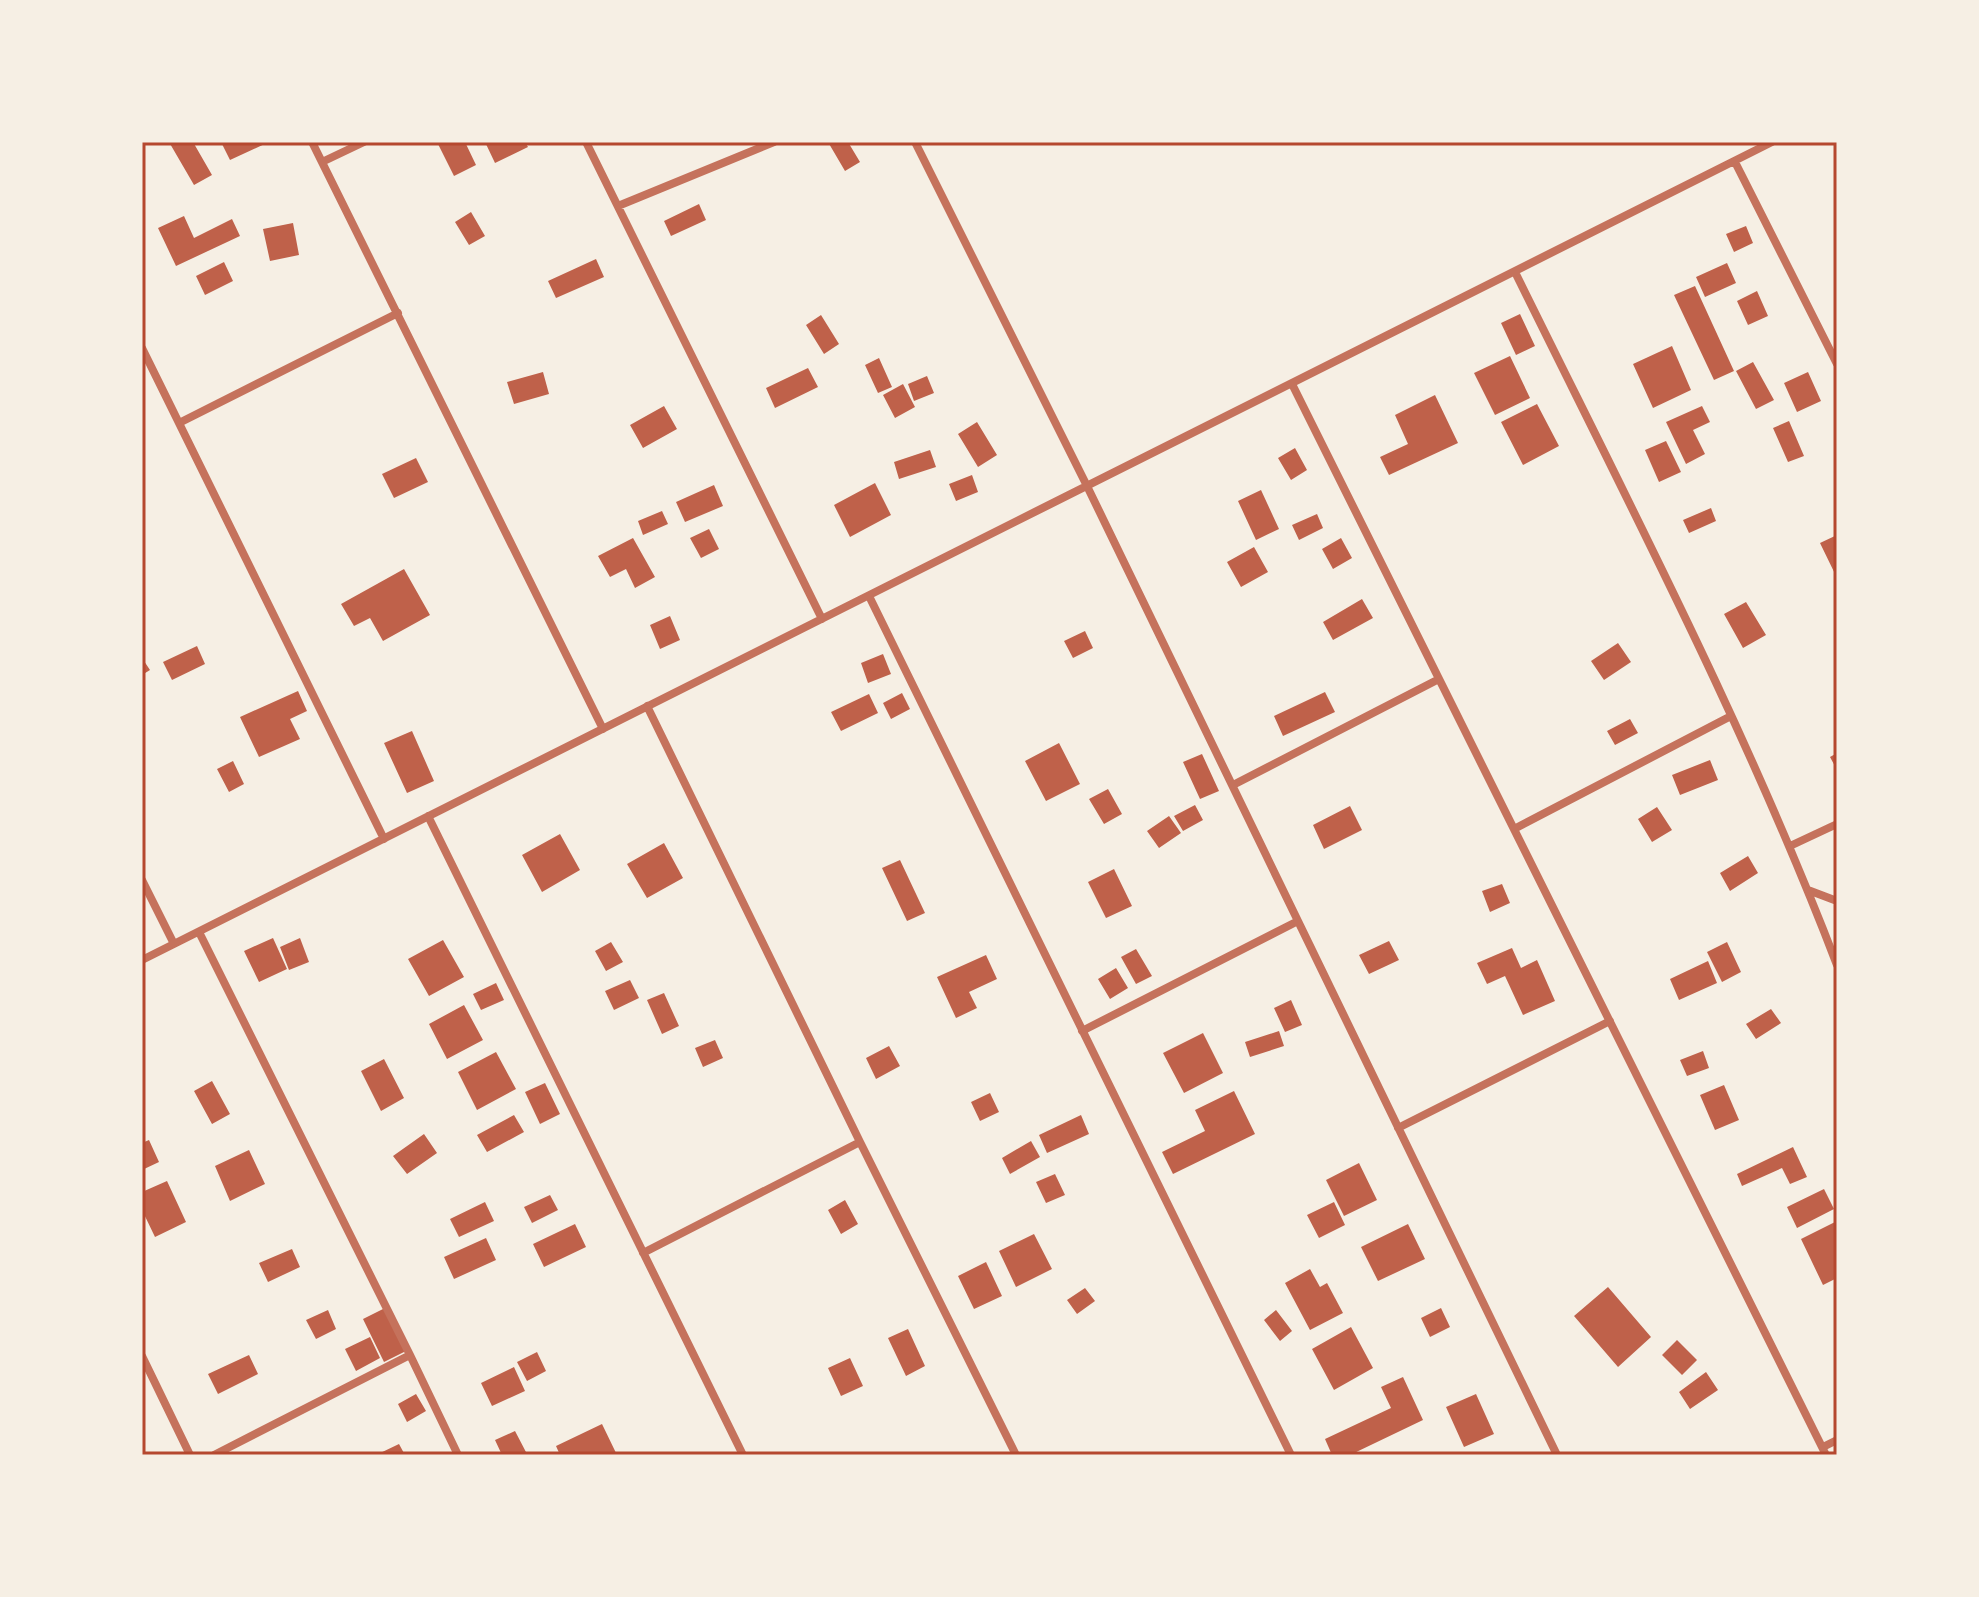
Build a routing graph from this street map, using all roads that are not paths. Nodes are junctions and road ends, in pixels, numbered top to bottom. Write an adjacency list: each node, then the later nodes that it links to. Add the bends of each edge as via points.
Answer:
1 (312, 142): 7 (street)
2 (364, 142): 7 (street)
3 (586, 142): 9 (street)
4 (774, 142): 9 (street)
5 (915, 142): 16 (street)
6 (1772, 142): 8 (street)
7 (322, 162): 11 (street)
8 (1735, 162): 10 (street); 13 (street)
9 (618, 206): 18 (street)
10 (1515, 272): 14 (street); 21 (street)
11 (398, 313): 15 (street); 22 (street)
12 (142, 348): 15 (street)
13 (1837, 364)
14 (1292, 384): 16 (street); 19 (street)
15 (179, 423): 27 (street)
16 (1087, 486): 17 (street); 23 (street)
17 (869, 596): 18 (street); 38 (street)
18 (822, 619): 20 (street)
19 (1439, 679): 23 (street); 26 (street)
20 (647, 706): 22 (street); 40 (street)
21 (1731, 716): 26 (street); 28 (street)
22 (603, 729): 24 (street)
23 (1233, 785): 32 (street)
24 (428, 816): 27 (street); 41 (street)
25 (1837, 824): 28 (street)
26 (1514, 829): 37 (street)
27 (384, 839): 33 (street)
28 (1790, 846): 30 (street)
29 (142, 880): 34 (street)
30 (1808, 890): 31 (street); 36 (street)
31 (1837, 901)
32 (1298, 921): 38 (street); 39 (street)
33 (199, 932): 34 (street); 42 (street)
34 (174, 944): 35 (street)
35 (142, 960)
36 (1837, 965)
37 (1610, 1021): 39 (street); 45 (street)
38 (1082, 1031): 51 (street)
39 (1398, 1128): 52 (street)
40 (860, 1142): 41 (street); 50 (street)
41 (643, 1253): 49 (street)
42 (410, 1355): 47 (street); 48 (street)
43 (142, 1356): 46 (street)
44 (1837, 1440): 45 (street)
45 (1824, 1451)
46 (190, 1455)
47 (214, 1455)
48 (458, 1455)
49 (743, 1455)
50 (1016, 1455)
51 (1291, 1455)
52 (1557, 1455)

